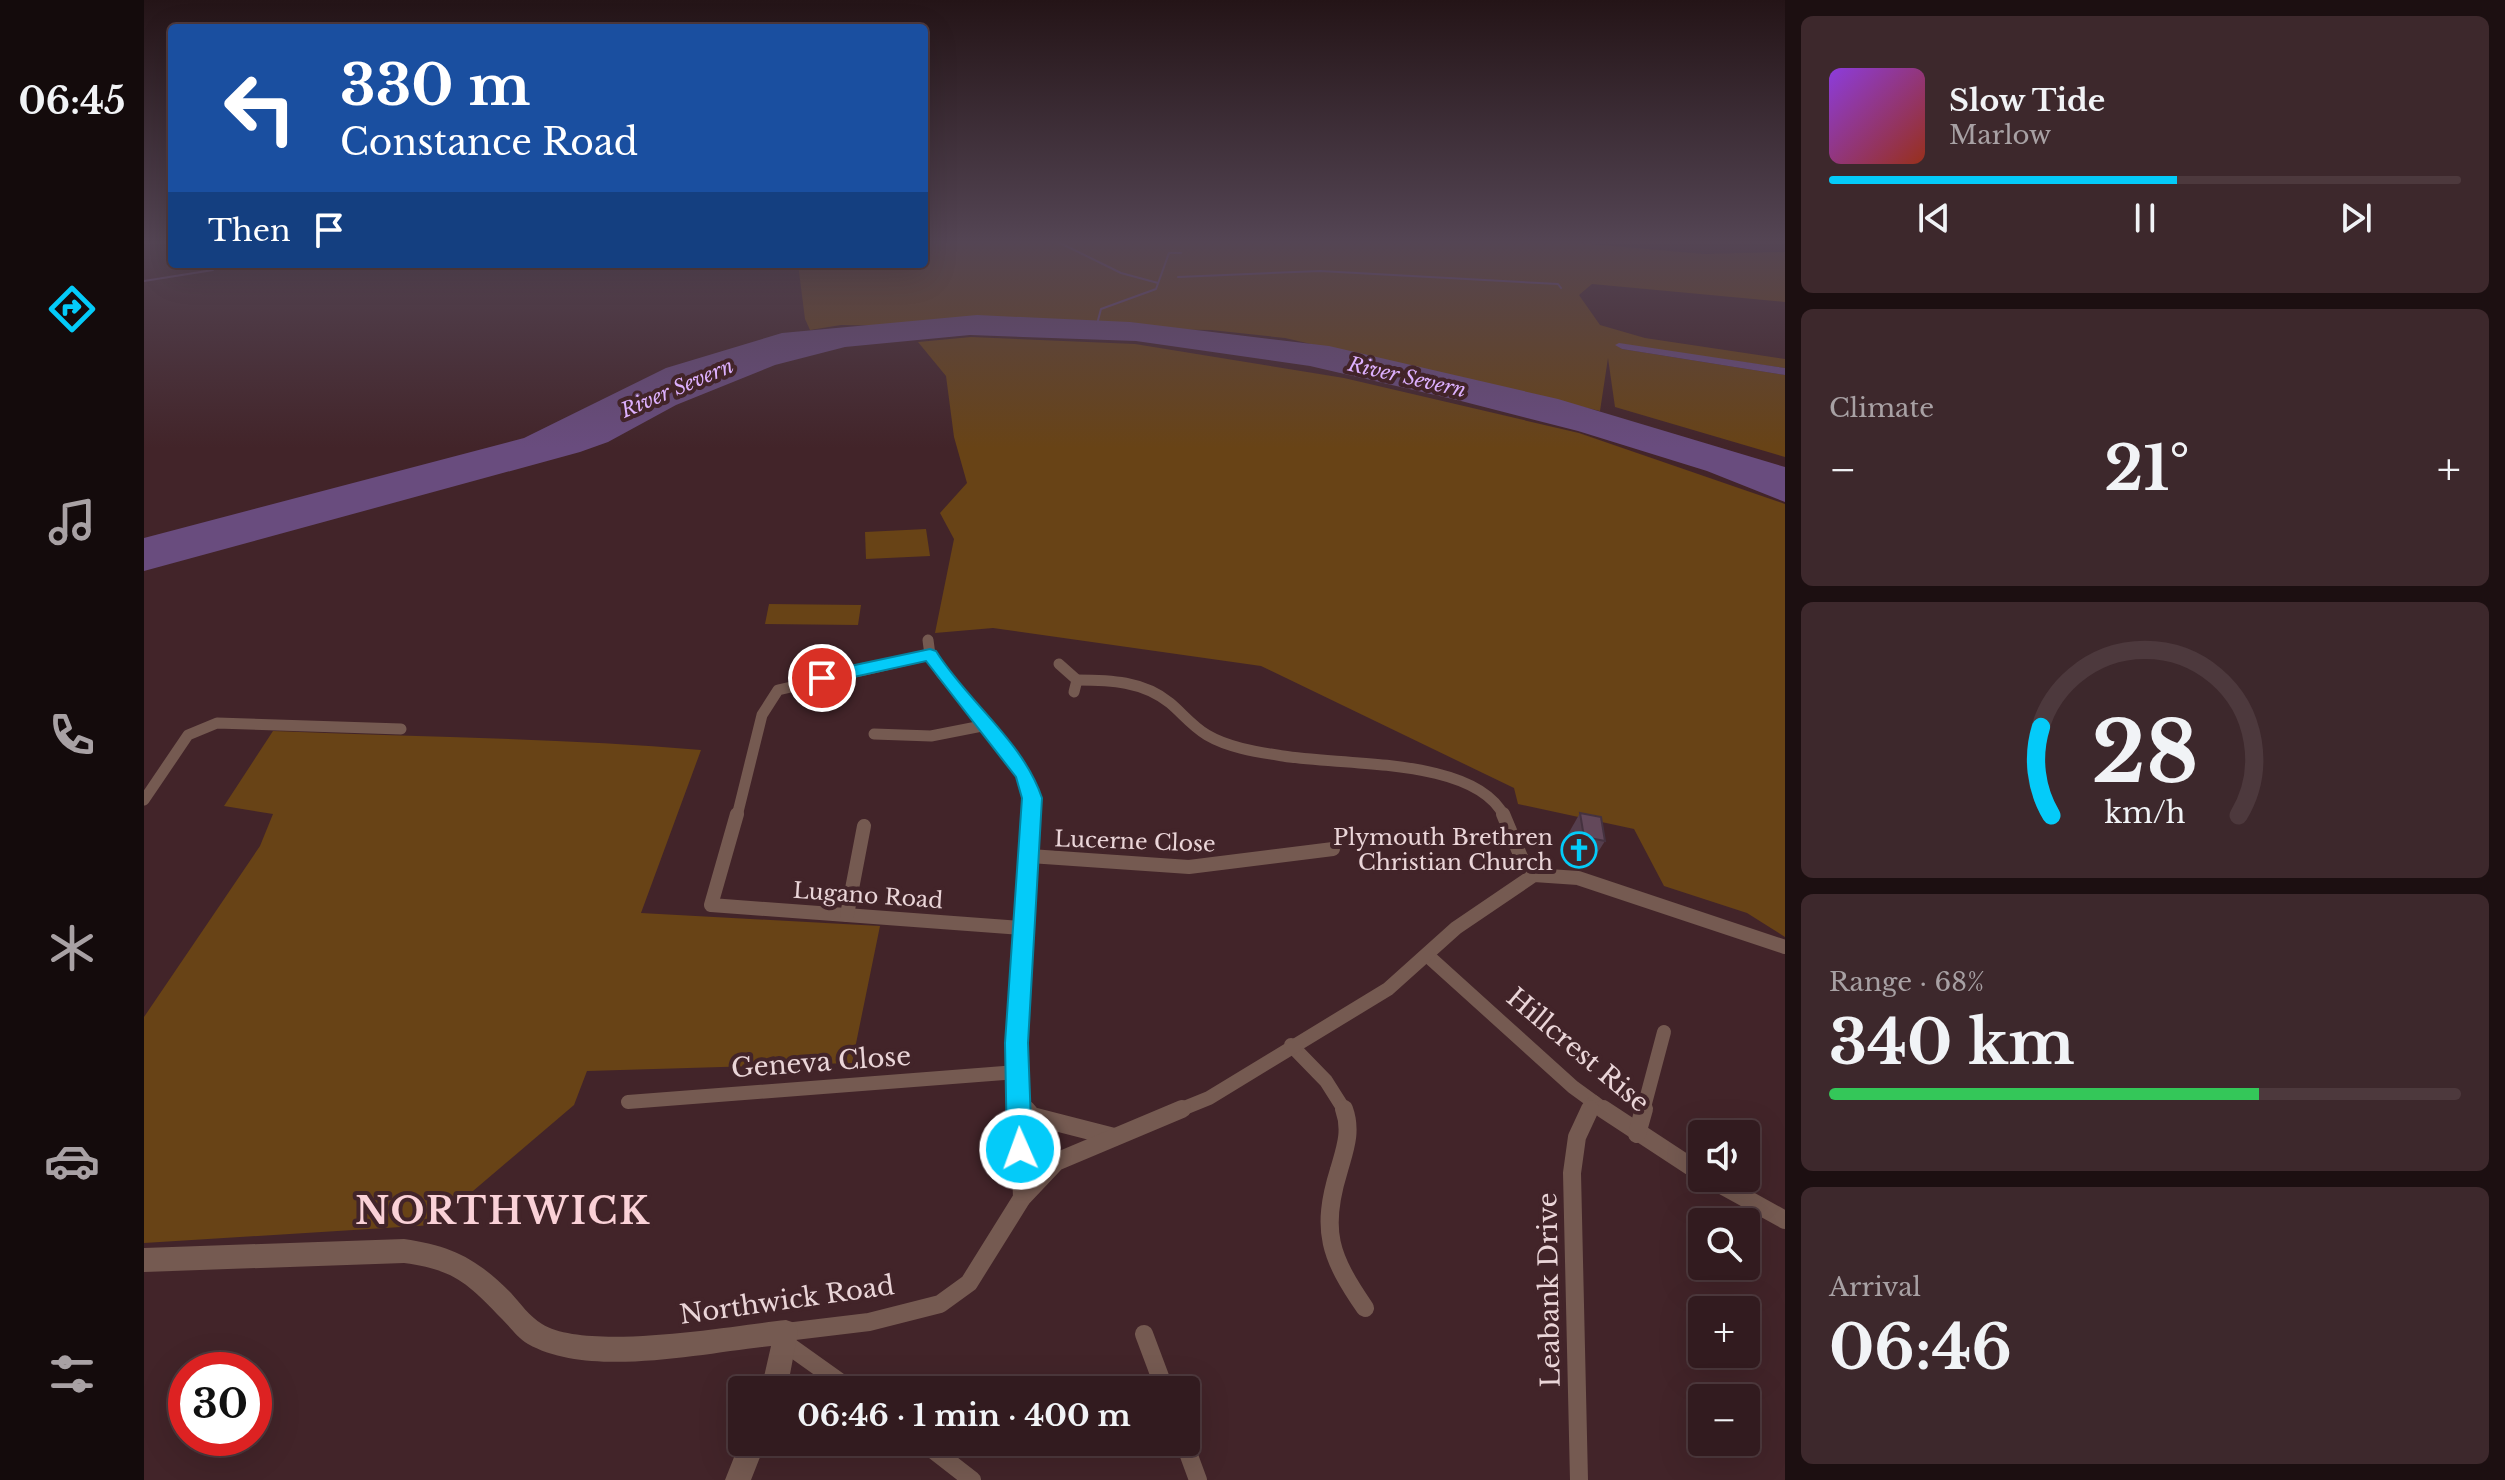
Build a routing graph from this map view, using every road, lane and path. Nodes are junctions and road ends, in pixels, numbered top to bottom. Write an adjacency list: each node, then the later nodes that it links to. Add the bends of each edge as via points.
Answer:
1 (1059, 664): 9 (street, via 1075,686 1106,680 1148,689 1202,734 1229,744 1467,781 1497,799 1513,848)
2 (987, 725): 4 (street, via 931,736); 8 (street, via 1025,774 1032,798); 10 (street, Lugano Road, via 941,673 929,647 778,690 762,715 711,905)
3 (401, 729): 5 (street, via 217,723 188,735)
4 (874, 734)
5 (144, 800)
6 (864, 826): 10 (street)
7 (1333, 849): 8 (street, Lucerne Close, via 1189,867)
8 (1030, 856): 11 (street)
9 (1534, 875): 12 (street, via 1578,878); 13 (street, Northwick Road, via 1456,928)
10 (847, 915): 11 (street, Lugano Road)
11 (1021, 928): 16 (street)
12 (1785, 947)
13 (1428, 956): 15 (street, Northwick Road, via 1388,989); 19 (street, Hillcrest Rise)
14 (1664, 1032): 20 (street)
15 (1291, 1045): 21 (street, Northwick Road, via 1209,1098); 27 (street, via 1339,1099 1348,1123 1326,1233 1331,1259)
16 (1017, 1072): 17 (street); 18 (street, Geneva Close)
17 (1018, 1101): 21 (street, via 1032,1116); 24 (street)
18 (628, 1102)
19 (1594, 1102): 20 (street, Hillcrest Rise); 39 (street, Leabank Drive, via 1577,1137 1572,1173)
20 (1637, 1134): 22 (street, Hillcrest Rise)
21 (1114, 1137): 24 (street, Northwick Road, via 1056,1162)
22 (1688, 1165)
23 (1734, 1192): 25 (street)
24 (1022, 1198): 29 (street, Northwick Road, via 969,1283 940,1304)
25 (1785, 1220)
26 (144, 1260): 29 (street, Northwick Road, via 404,1251 442,1255 470,1269 534,1334 569,1348)
27 (1365, 1308)
28 (1144, 1334): 32 (street)
29 (785, 1337): 30 (street); 31 (street)
30 (777, 1376)
31 (834, 1376)
32 (1160, 1376)
33 (747, 1456): 36 (street)
34 (941, 1456): 37 (street)
35 (1189, 1456): 38 (street)
36 (738, 1480)
37 (972, 1480)
38 (1198, 1480)
39 (1579, 1480)

